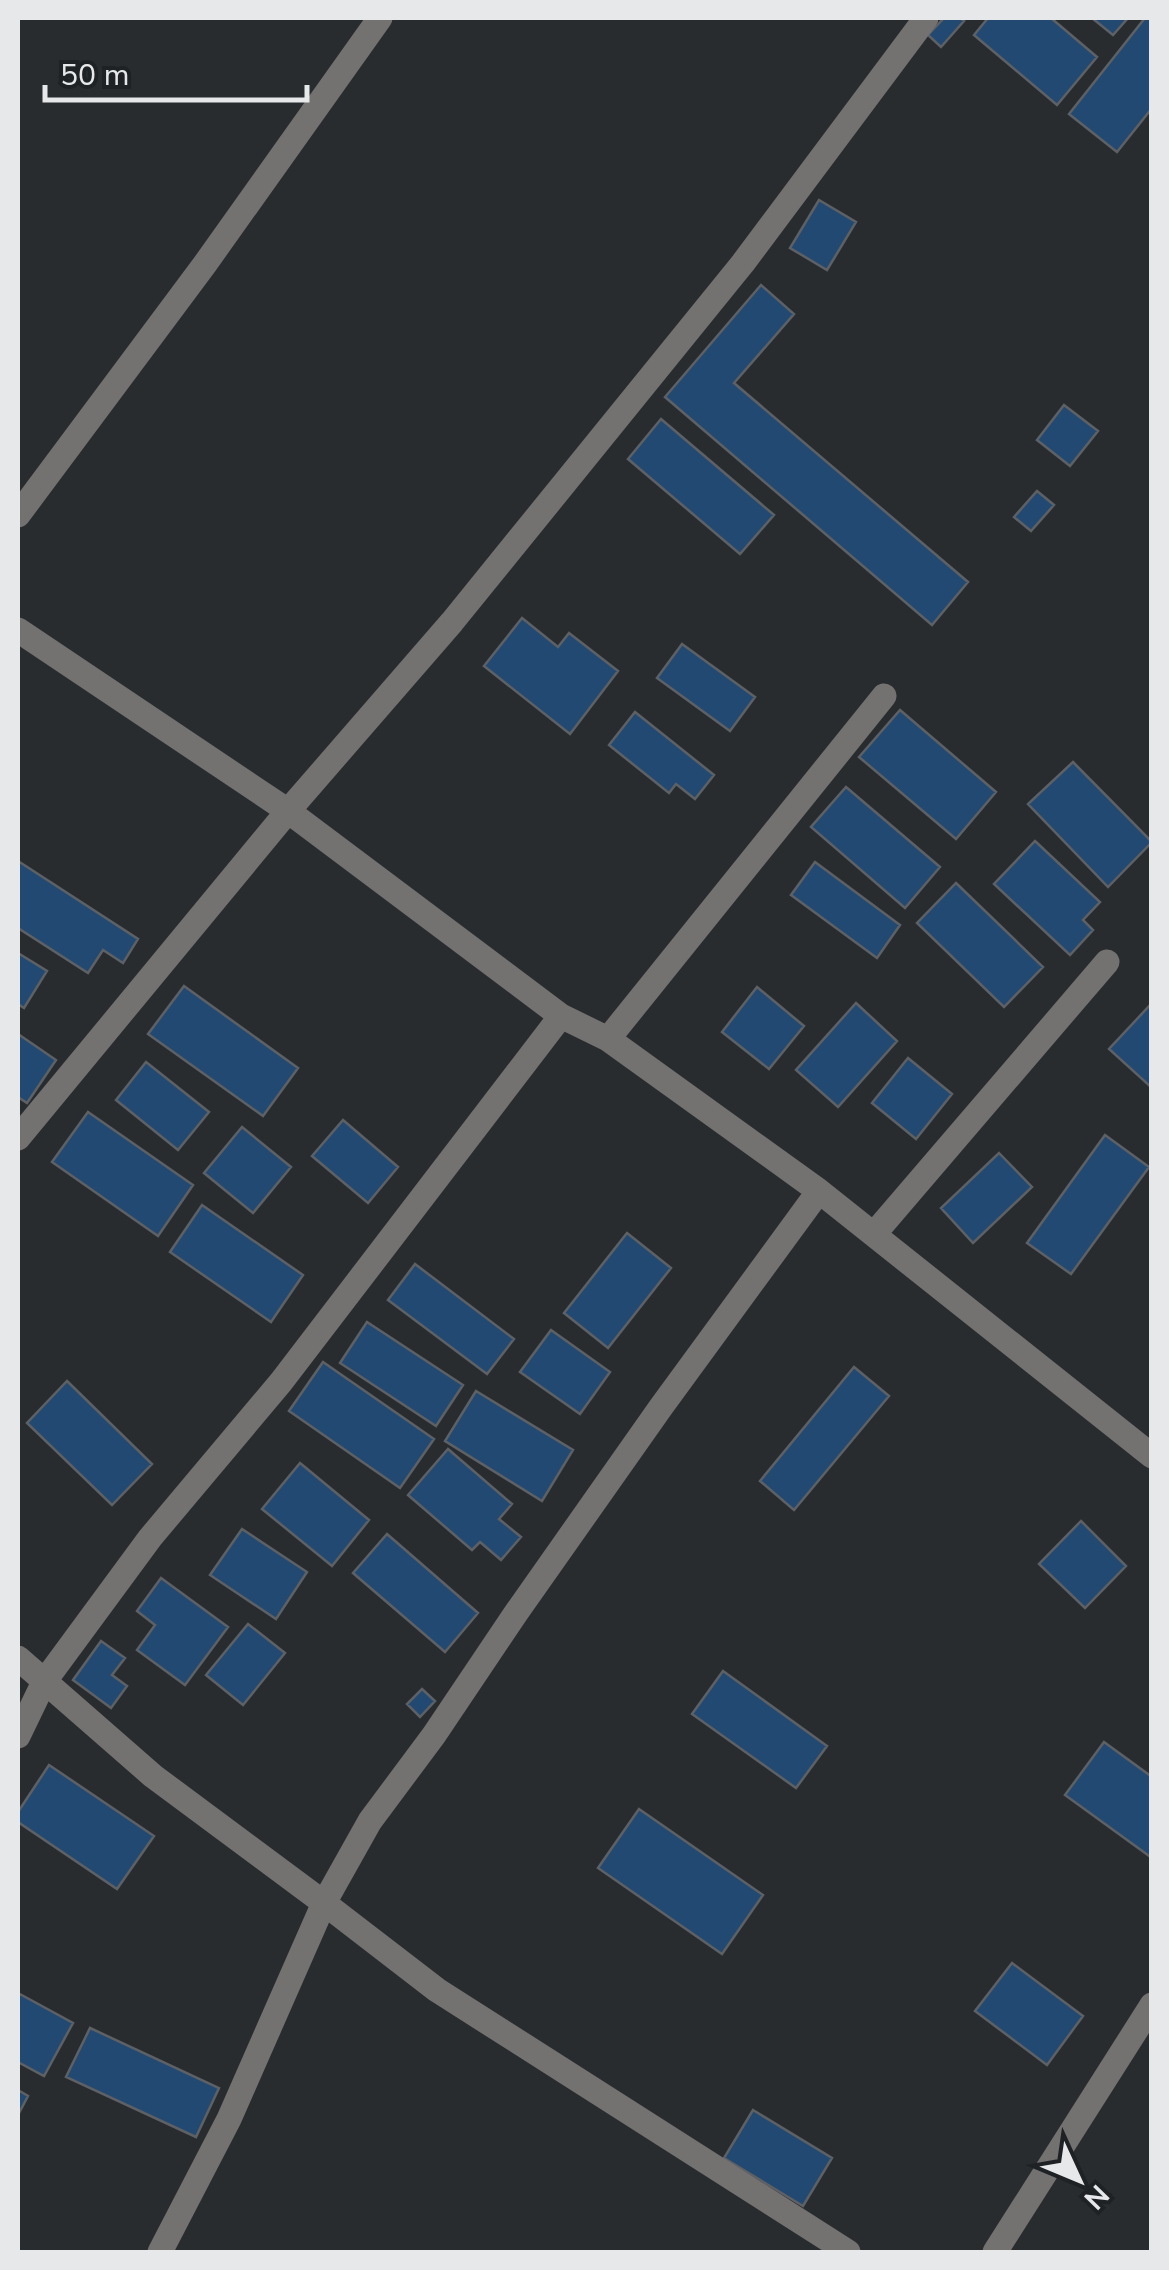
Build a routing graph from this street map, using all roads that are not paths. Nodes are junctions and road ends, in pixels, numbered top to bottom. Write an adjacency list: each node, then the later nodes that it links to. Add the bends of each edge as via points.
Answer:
1 (380, 18): 3 (street)
2 (926, 18): 6 (street, via 744,263 452,622)
3 (18, 515)
4 (18, 630): 6 (street)
5 (884, 696): 9 (street)
6 (288, 810): 8 (street); 10 (street)
7 (1107, 962): 12 (street)
8 (561, 1016): 9 (street); 15 (street)
9 (608, 1040): 11 (street)
10 (18, 1138)
11 (819, 1191): 12 (street); 17 (street, via 370,1821)
12 (874, 1234): 13 (street)
13 (1152, 1456)
14 (18, 1658): 15 (street)
15 (44, 1682): 16 (street); 17 (street, via 153,1776)
16 (18, 1736)
17 (324, 1903): 19 (street, via 229,2119); 20 (street, via 437,1990)
18 (1152, 2005): 21 (street)
19 (160, 2252)
20 (848, 2252)
21 (995, 2252)

